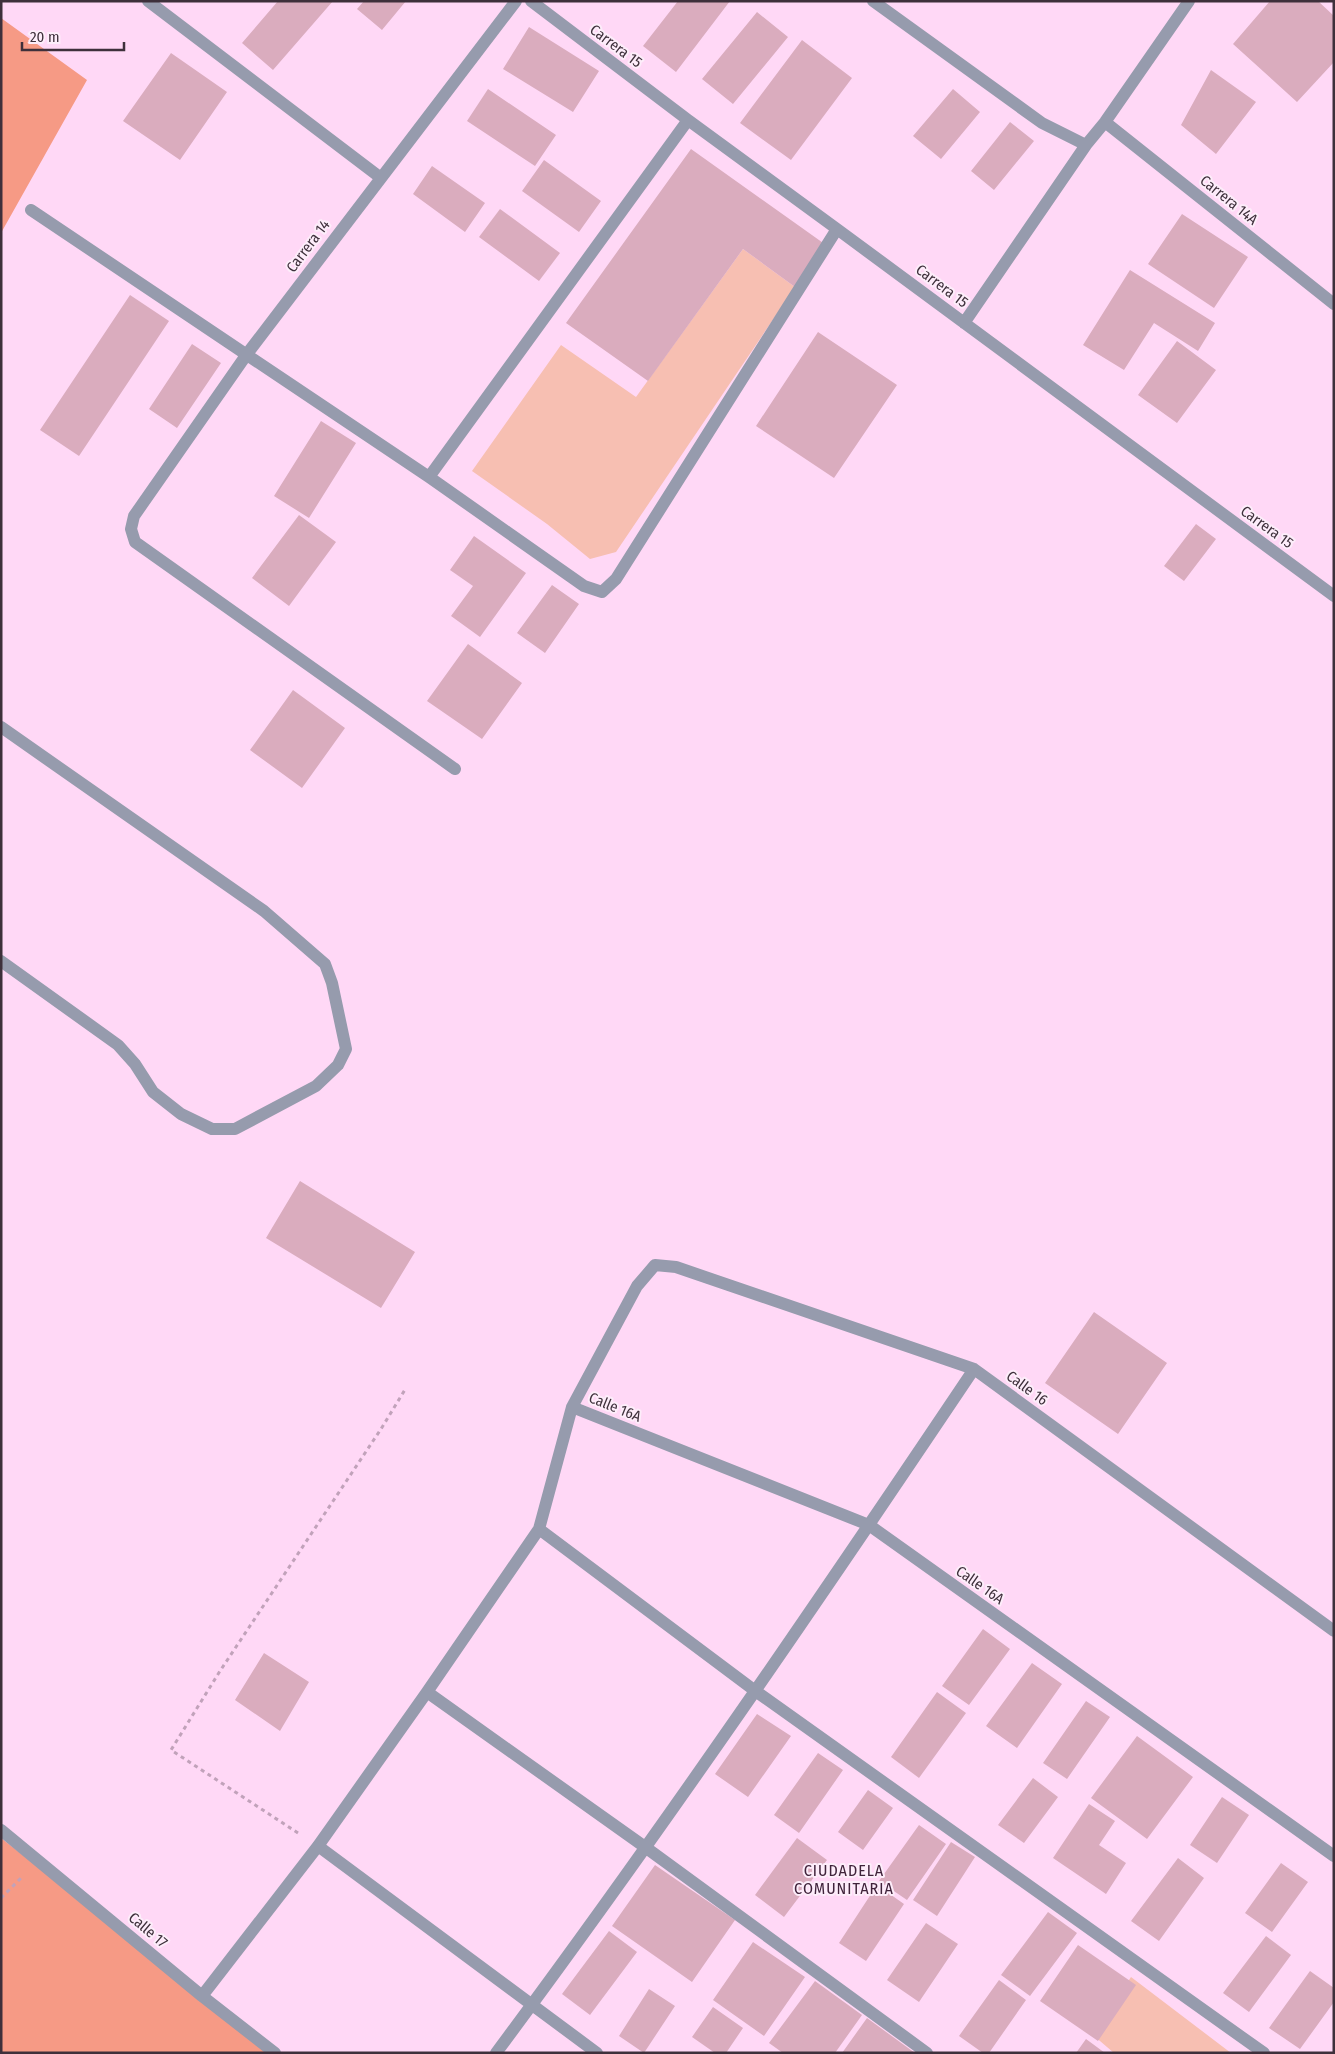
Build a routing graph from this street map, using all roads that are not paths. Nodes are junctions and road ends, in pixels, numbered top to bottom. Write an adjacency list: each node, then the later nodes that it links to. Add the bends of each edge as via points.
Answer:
1 (148, 1): 9 (street)
2 (516, 1): 9 (street, Carrera 14)
3 (531, 1): 6 (street, Carrera 15)
4 (1189, 1): 7 (street)
5 (877, 2): 8 (street, via 1042,123)
6 (688, 120): 11 (street, Carrera 15); 15 (street)
7 (1105, 122): 8 (street); 12 (street, Carrera 14A)
8 (1086, 145): 13 (street)
9 (381, 178): 14 (street, Carrera 14)
10 (31, 210): 14 (street)
11 (837, 228): 13 (street, Carrera 15); 15 (street, via 616,579 602,592 584,586)
12 (1334, 304)
13 (964, 322): 16 (street, Carrera 15)
14 (247, 354): 15 (street); 18 (street, Carrera 14, via 134,516 131,529 135,542)
15 (429, 477)
16 (1334, 596)
17 (1, 726): 19 (street, via 264,911 325,964 346,1049 338,1065 316,1086 235,1129 212,1129 181,1114 153,1092 118,1045)
18 (455, 769)
19 (1, 961)
20 (974, 1369): 21 (street, Calle 16, via 676,1268 654,1265 637,1286); 22 (street); 24 (street, Calle 16)
21 (572, 1407): 22 (street, Calle 16A); 23 (street)
22 (869, 1525): 25 (street); 30 (street, Calle 16A)
23 (539, 1529): 25 (street); 26 (street)
24 (1334, 1631)
25 (754, 1690): 29 (street); 37 (street)
26 (427, 1692): 28 (street); 29 (street)
27 (1, 1830): 31 (street, Calle 17)
28 (318, 1846): 31 (street); 32 (street)
29 (645, 1847): 32 (street); 36 (street)
30 (1334, 1856)
31 (202, 1996): 33 (street, Calle 17)
32 (532, 2006): 34 (street); 35 (street)
33 (275, 2053)
34 (496, 2053)
35 (596, 2053)
36 (927, 2053)
37 (1264, 2053)

